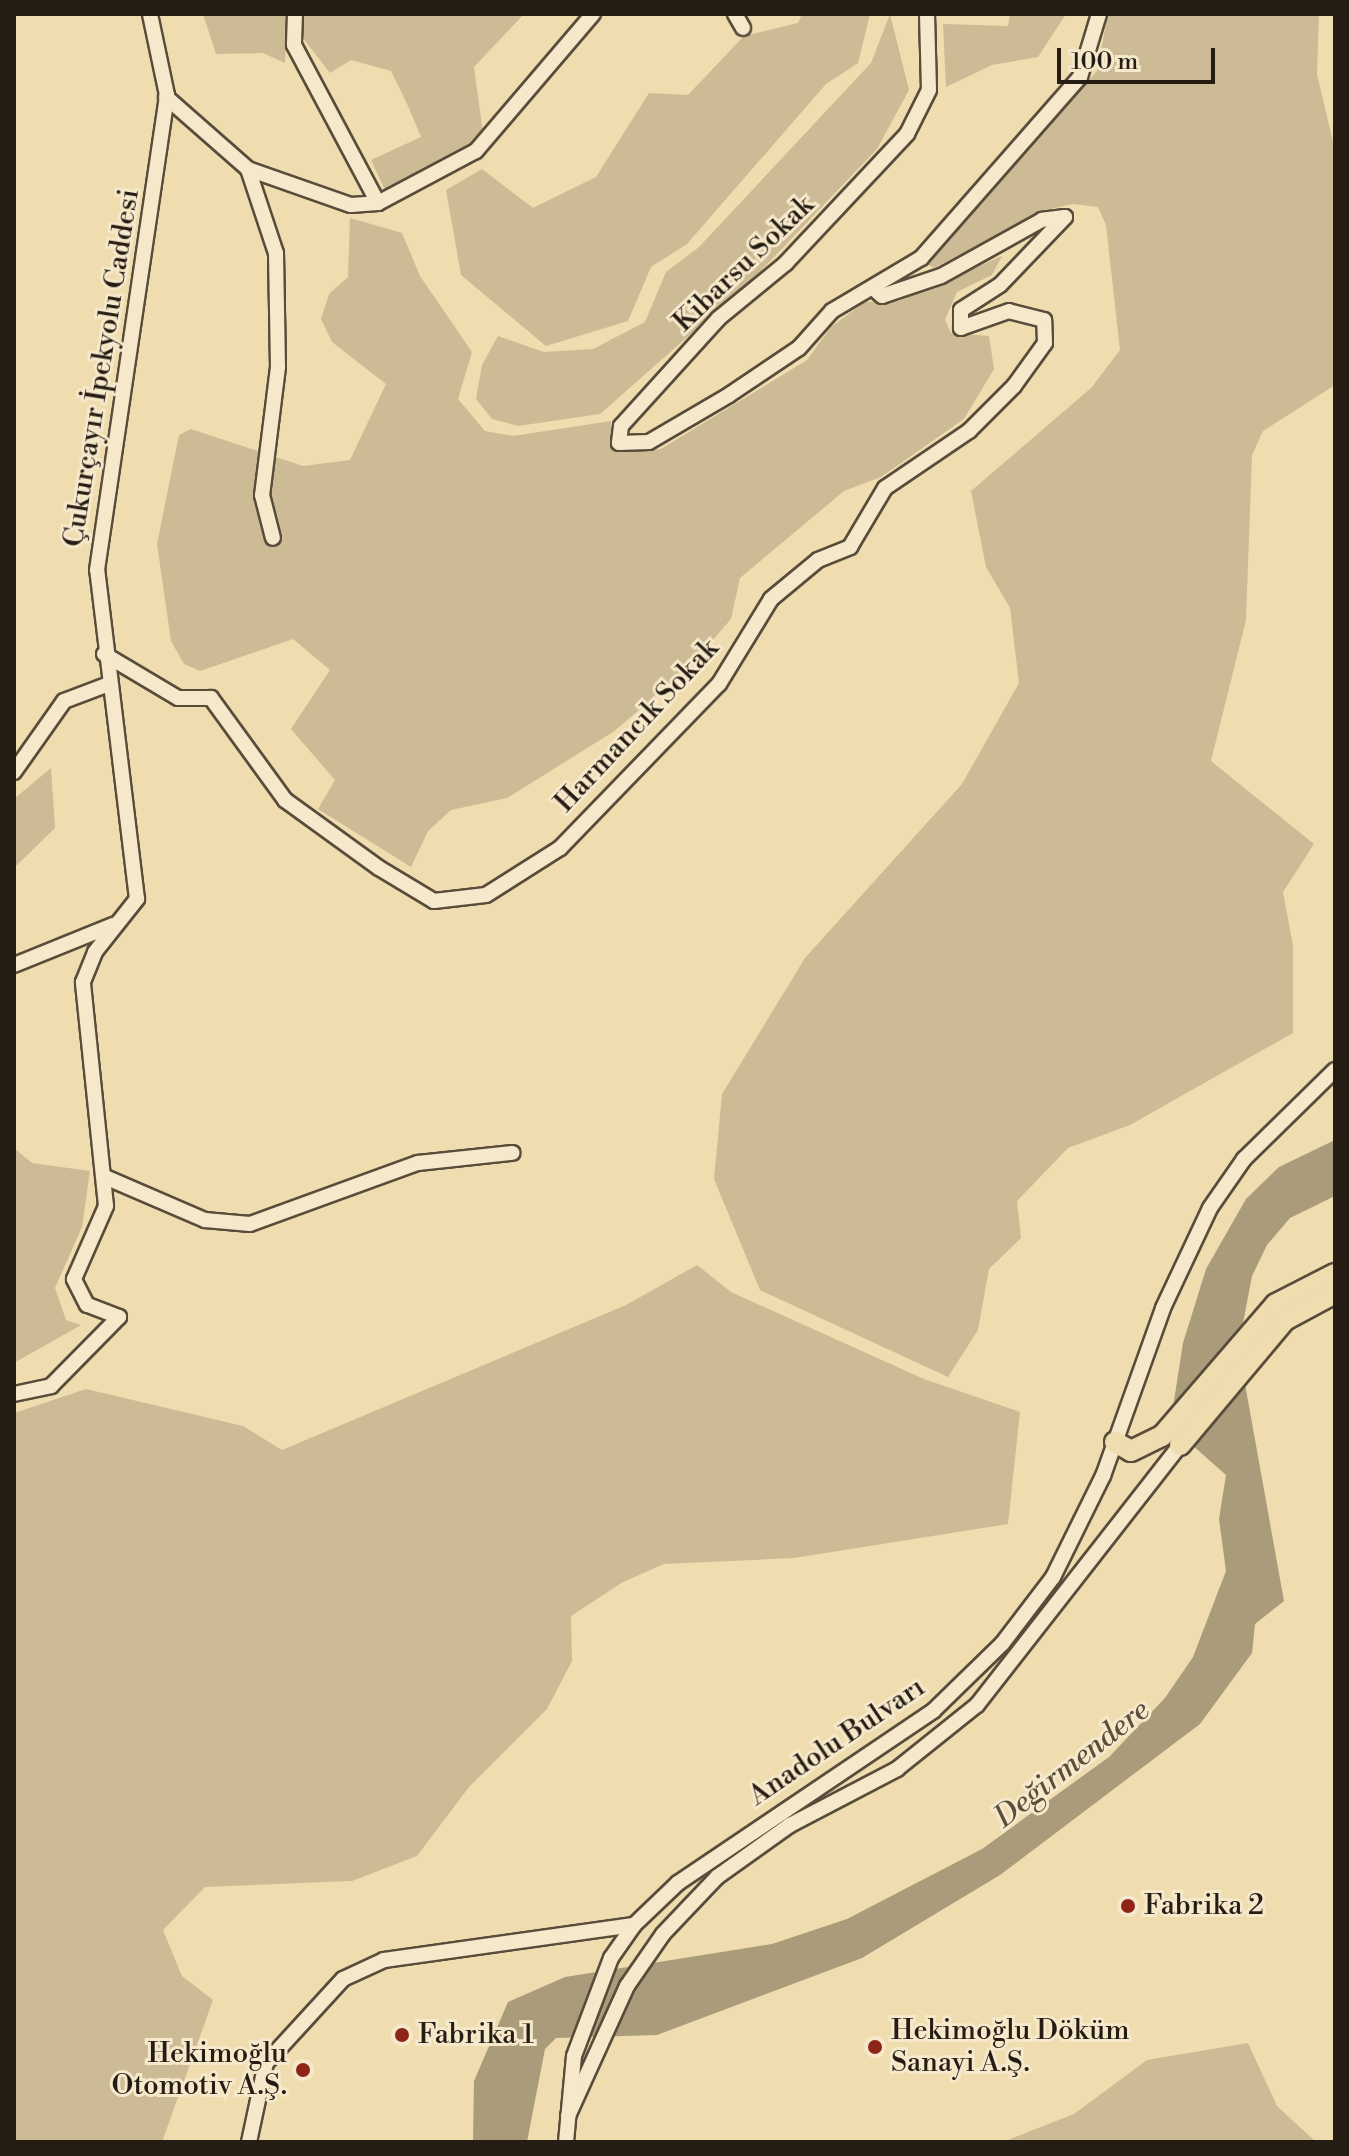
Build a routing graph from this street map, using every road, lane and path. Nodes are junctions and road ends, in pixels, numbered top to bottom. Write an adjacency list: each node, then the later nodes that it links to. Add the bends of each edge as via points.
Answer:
1 (150, 14): 8 (street, Çukurçayır İpekyolu Caddesi)
2 (295, 14): 10 (street, via 294,45)
3 (593, 14): 10 (street, via 476,151)
4 (735, 14): 7 (street)
5 (927, 14): 11 (street, Kibarsu Sokak, via 929,90 907,134 786,263 719,318 621,426 619,443 649,442 729,395)
6 (1099, 14): 11 (street, via 1080,77 921,258)
7 (743, 28)
8 (166, 97): 9 (street); 13 (street, Çukurçayır İpekyolu Caddesi, via 97,570)
9 (248, 169): 10 (street, via 351,205); 12 (street, via 246,179 276,253 278,367 262,495)
10 (378, 203)
11 (872, 287): 13 (street, Harmancık Sokak, via 882,296 941,276 1042,220 1065,217 1000,285 961,310 961,328 1009,311 1044,320 1045,343 1014,386 969,431 885,488 850,547 818,560 771,599 719,684 560,848 486,895 434,901 379,868 285,800 211,698 161,691)
12 (273, 538)
13 (104, 654): 14 (street, Çukurçayır İpekyolu Caddesi)
14 (109, 684): 15 (street, via 64,701); 16 (street, Çukurçayır İpekyolu Caddesi, via 137,853 137,899)
15 (14, 772)
16 (125, 917): 17 (street, via 94,936); 20 (street, Çukurçayır İpekyolu Caddesi, via 83,982 95,1146)
17 (14, 965)
18 (1335, 1070): 24 (street, Anadolu Bulvarı, via 1244,1159 1210,1208 1163,1308)
19 (512, 1153): 20 (street, via 418,1163 250,1224 205,1220)
20 (105, 1177): 23 (street, via 106,1206 74,1279 87,1305 119,1317 51,1386)
21 (1335, 1274): 25 (highway, via 1297,1290 1260,1322 1178,1420)
22 (1335, 1293): 25 (highway, via 1304,1305)
23 (14, 1394)
24 (1115, 1442): 25 (highway, via 1131,1451); 26 (street, Anadolu Bulvarı, via 1053,1577 973,1674 866,1761 678,1883)
25 (1170, 1446): 27 (street, Anadolu Bulvarı, via 977,1705 897,1769 790,1825 717,1877 645,1958)
26 (634, 1925): 27 (street, Anadolu Bulvarı, via 611,1958 574,2056); 28 (street, via 384,1960 343,1979 266,2063)
27 (566, 2120): 29 (street, Anadolu Bulvarı)
28 (249, 2142)
29 (566, 2142)

